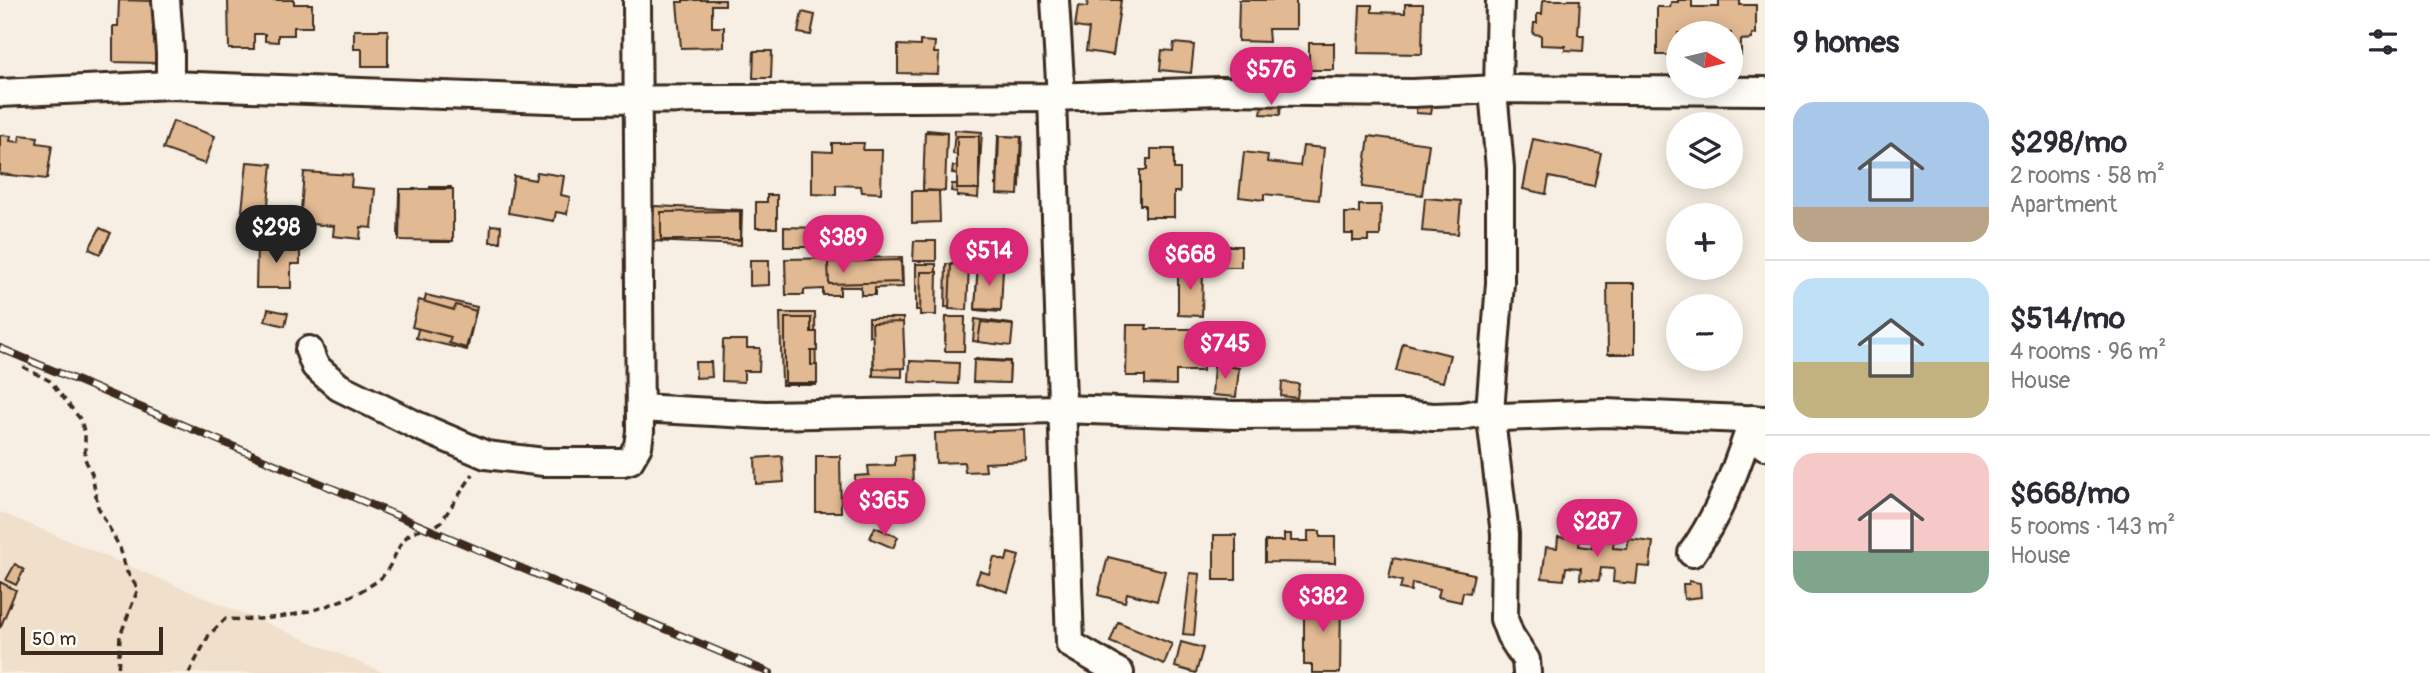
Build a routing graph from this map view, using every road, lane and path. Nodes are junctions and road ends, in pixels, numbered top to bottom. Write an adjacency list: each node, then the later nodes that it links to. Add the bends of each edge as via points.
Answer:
1 (166, 0): 5 (street)
2 (637, 0): 10 (street)
3 (1055, 0): 9 (street)
4 (1500, 0): 6 (street)
5 (170, 85): 8 (street); 10 (street)
6 (1496, 90): 7 (street); 9 (street); 15 (street, via 1500,283)
7 (1765, 91)
8 (0, 93)
9 (1056, 97): 10 (street); 14 (street)
10 (638, 99): 13 (street)
11 (309, 350): 18 (street, via 315,366 339,387)
12 (23, 367): 20 (path, via 50,381 81,420 85,459 98,506 138,589 120,636)
13 (640, 408): 14 (street, via 766,415); 18 (street, via 638,446 630,460 544,461)
14 (1061, 409): 15 (street, via 1433,417); 22 (street, via 1070,644)
15 (1490, 411): 16 (street, via 1502,417 1606,413); 23 (street, via 1505,534 1504,619 1527,660)
16 (1759, 420): 17 (street); 19 (street, via 1711,526)
17 (1765, 446)
18 (486, 454): 21 (path, via 441,522 412,532 379,580 312,611 255,621 225,619 209,635)
19 (1692, 553)
20 (118, 673)
21 (189, 673)
22 (1120, 673)
23 (1527, 673)

